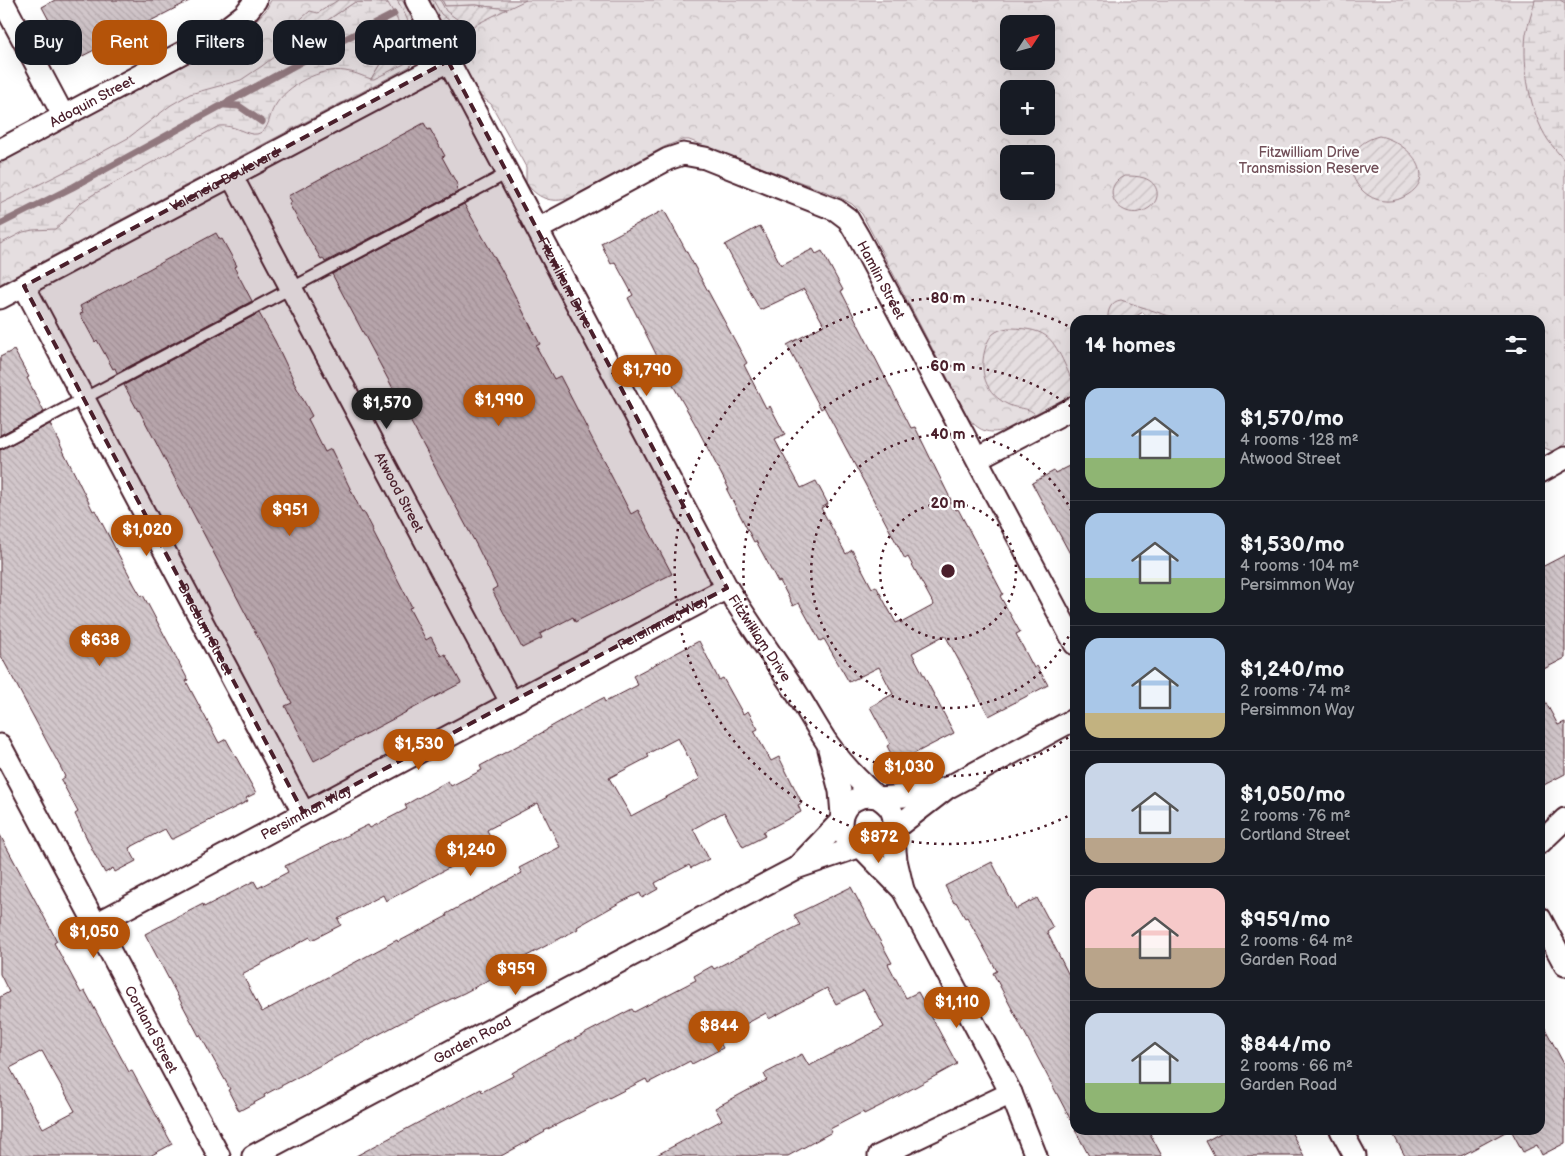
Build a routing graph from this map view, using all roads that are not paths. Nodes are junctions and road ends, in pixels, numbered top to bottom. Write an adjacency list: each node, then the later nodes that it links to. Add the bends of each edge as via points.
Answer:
1 (2, 0): 7 (street)
2 (256, 0): 7 (street, Adoquin Street, via 245,14 223,30)
3 (416, 0): 4 (street, Fitzwilliam Drive)
4 (427, 20)
5 (440, 65): 10 (street, Valencia Boulevard)
6 (450, 65): 9 (street, Fitzwilliam Drive)
7 (63, 115): 8 (street, Adoquin Street)
8 (0, 150)
9 (508, 173): 11 (street, Fitzwilliam Drive); 13 (lane)
10 (231, 175): 12 (street, Valencia Boulevard); 13 (street, Atwood Street)
11 (538, 229): 18 (street, Hamlin Street, via 683,154 705,158 836,210 848,219 858,236); 21 (street, Fitzwilliam Drive)
12 (24, 286): 14 (street, Valencia Boulevard); 15 (street, Braeburn Street)
13 (291, 288): 15 (lane); 23 (street, Atwood Street)
14 (0, 298)
15 (83, 399): 17 (lane); 29 (street, Braeburn Street)
16 (1070, 410): 18 (street)
17 (0, 443)
18 (978, 458): 22 (street, Hamlin Street)
19 (1565, 458): 20 (street)
20 (1545, 469)
21 (727, 588): 23 (street, Persimmon Way); 26 (street, Fitzwilliam Drive)
22 (1070, 634)
23 (511, 702): 29 (street, Persimmon Way)
24 (1070, 722): 27 (street)
25 (0, 744): 38 (street, Cortland Street)
26 (828, 744): 28 (street, Fitzwilliam Drive, via 856,778); 30 (street, Fitzwilliam Drive, via 840,791)
27 (947, 788): 28 (street, via 916,795); 33 (street)
28 (878, 797): 30 (street, via 867,795 851,801); 33 (street, via 890,808)
29 (303, 812): 38 (street, Persimmon Way)
30 (842, 818): 35 (street, via 845,836); 36 (street, Garden Road)
31 (1564, 820): 32 (street); 34 (street)
32 (1545, 823)
33 (893, 830): 35 (street, via 889,838 877,847); 37 (street)
34 (1545, 838)
35 (860, 847): 36 (street, Garden Road); 37 (street)
36 (796, 868): 44 (street, Garden Road)
37 (903, 890): 41 (street)
38 (96, 924): 43 (street, Cortland Street)
39 (1545, 927): 40 (street)
40 (1565, 965)
41 (1011, 1093): 45 (street); 46 (street)
42 (1344, 1135): 47 (street)
43 (219, 1156)
44 (254, 1156)
45 (879, 1156)
46 (1036, 1156)
47 (1355, 1156)

